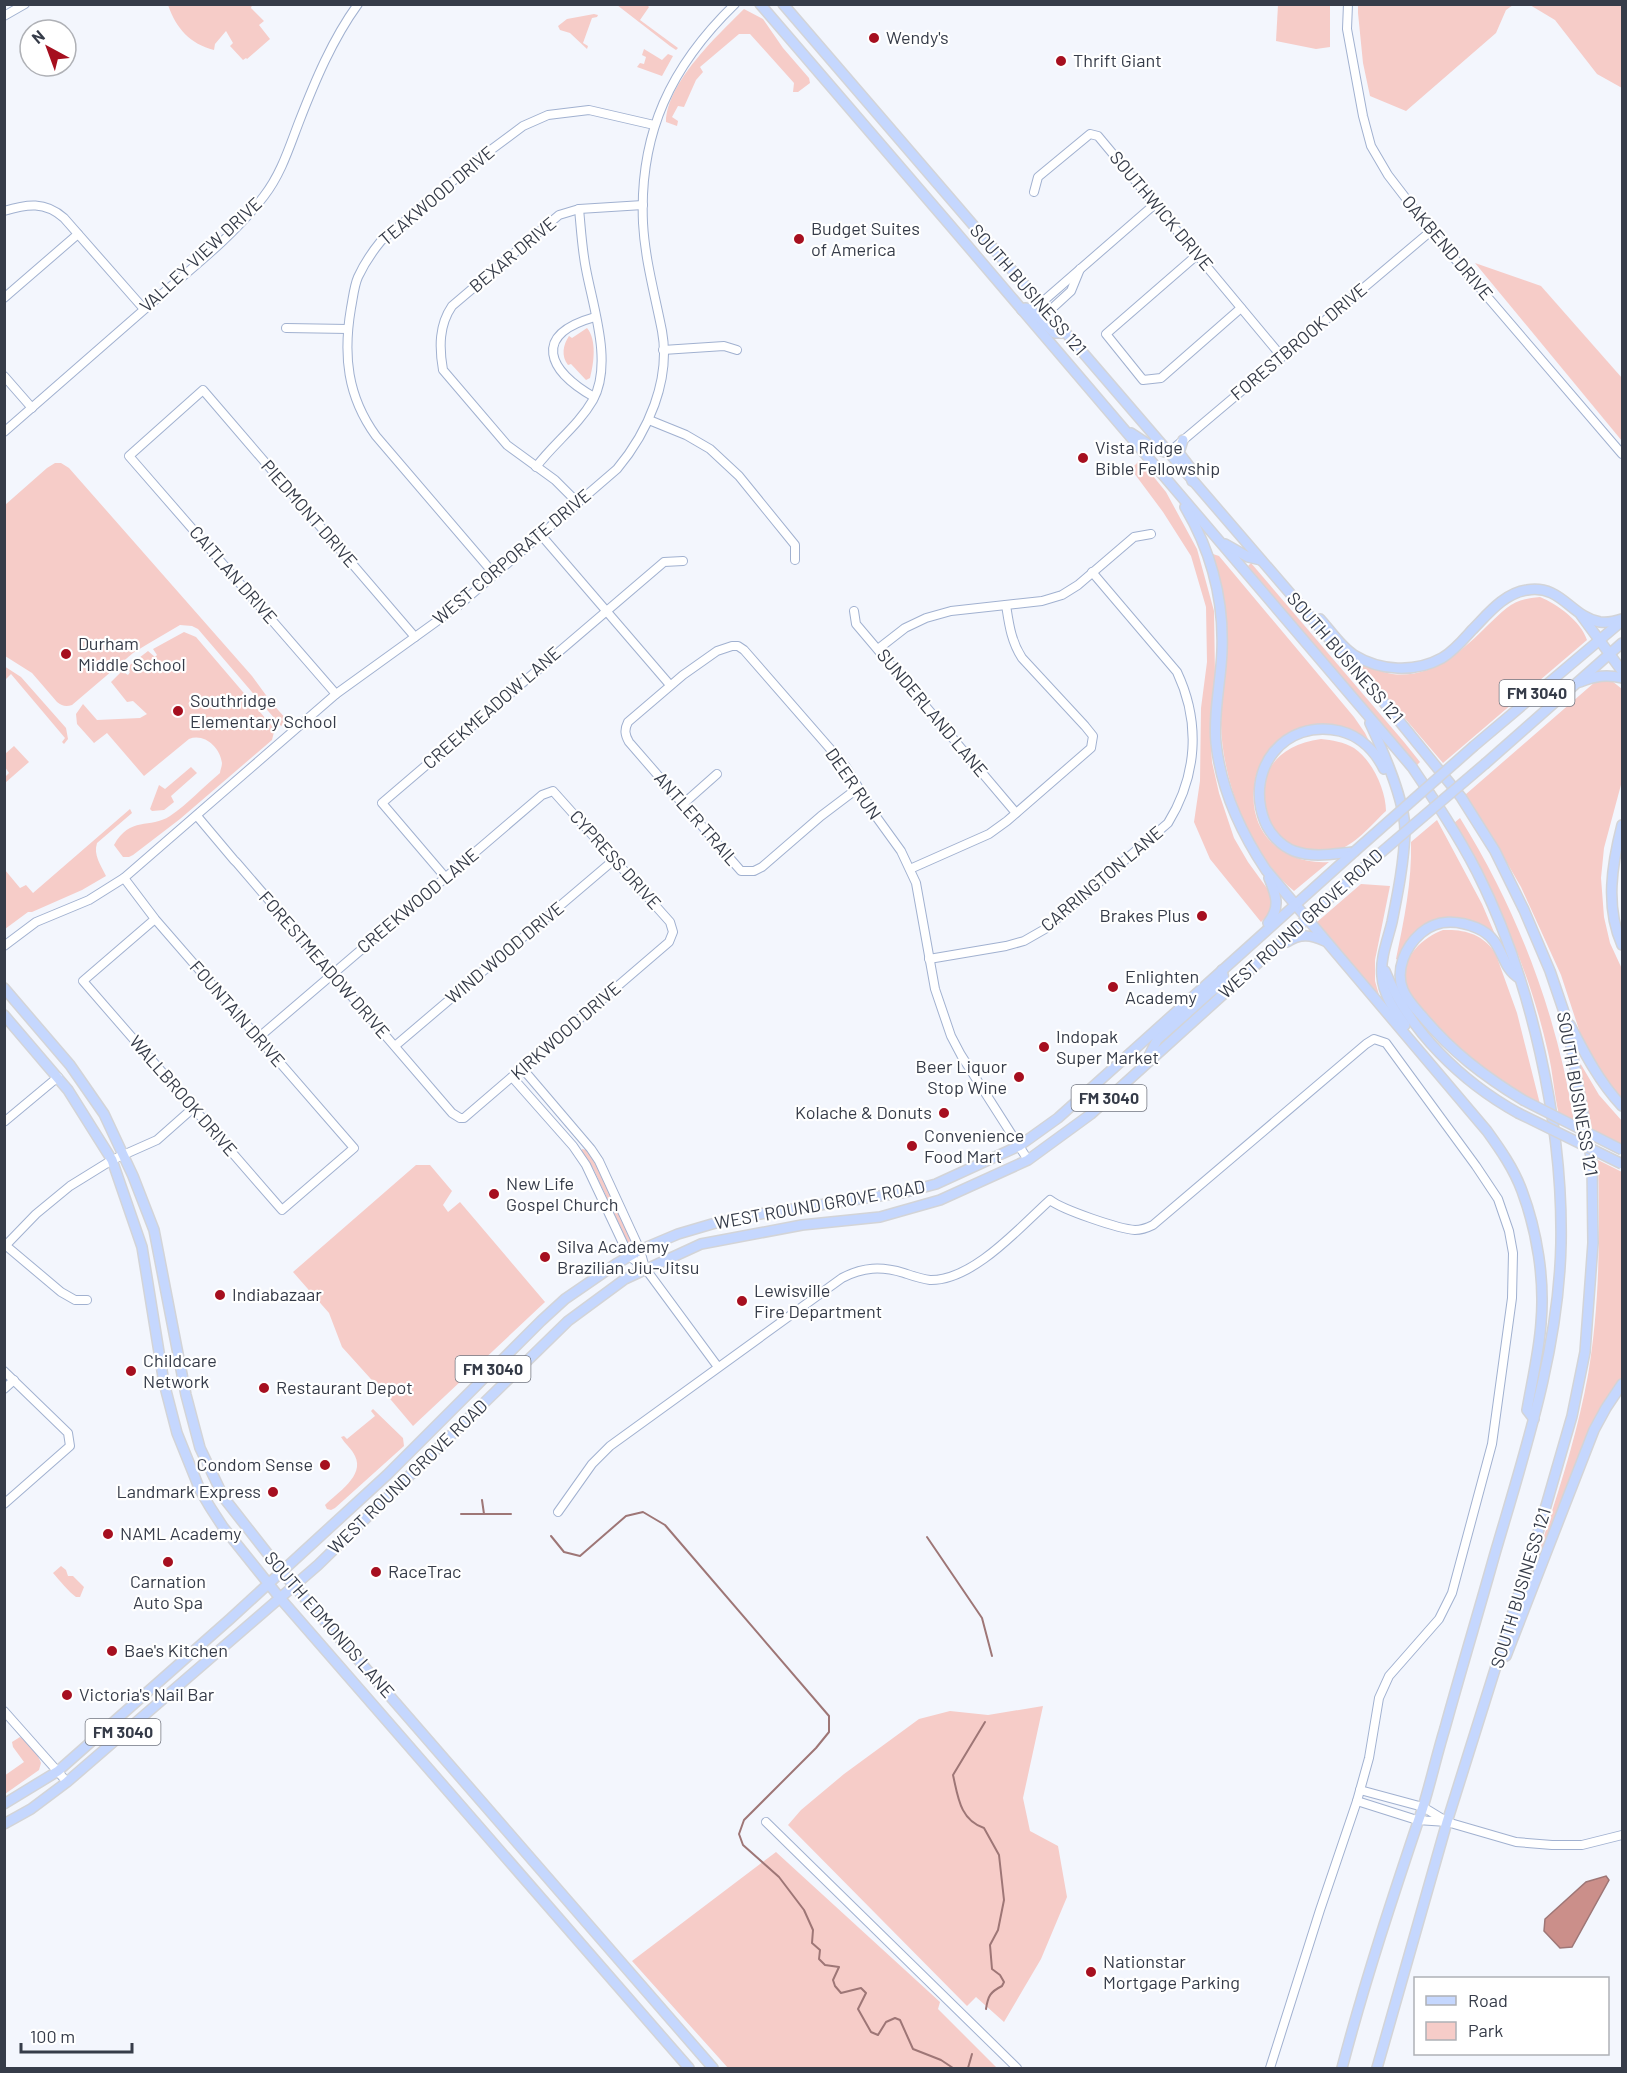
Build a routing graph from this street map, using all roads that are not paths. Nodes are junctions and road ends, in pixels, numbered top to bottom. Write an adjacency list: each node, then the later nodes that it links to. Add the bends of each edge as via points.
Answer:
1 (25, 4): 7 (street)
2 (358, 4): 23 (street, VALLEY VIEW DRIVE, via 330,50 285,159 264,197)
3 (735, 4): 8 (street, WEST CORPORATE DRIVE, via 687,59)
4 (760, 4): 10 (main road, SOUTH BUSINESS 121)
5 (783, 4): 9 (main road, SOUTH BUSINESS 121)
6 (1348, 4): 16 (street, OAKBEND DRIVE, via 1349,38 1371,146)
7 (4, 16)
8 (654, 125): 13 (street, WEST CORPORATE DRIVE); 28 (street, TEAKWOOD DRIVE, via 580,110 548,115 523,126 381,241 358,277)
9 (896, 135): 10 (main road); 21 (main road, SOUTH BUSINESS 121)
10 (882, 147): 24 (main road, SOUTH BUSINESS 121)
11 (1034, 192): 12 (street, SOUTHWICK DRIVE, via 1038,177 1090,134 1098,136)
12 (1155, 204): 18 (street, SOUTHWICK DRIVE); 19 (street)
13 (643, 205): 14 (street, BEXAR DRIVE); 30 (street, WEST CORPORATE DRIVE, via 646,250)
14 (579, 209): 26 (street); 43 (street, BEXAR DRIVE, via 559,215 452,306 444,317 441,334 442,370 507,445)
15 (4, 211): 17 (street, via 27,205 45,206 60,214)
16 (1431, 231): 32 (street, FORESTBROOK DRIVE); 42 (street, OAKBEND DRIVE)
17 (78, 234): 20 (street); 23 (street)
18 (1197, 255): 22 (street, SOUTHWICK DRIVE); 22 (street, via 1106,334 1143,380 1161,378)
19 (1080, 268): 21 (street); 25 (street, via 1071,291)
20 (4, 298)
21 (1040, 304): 25 (main road, SOUTH BUSINESS 121)
22 (1241, 308): 32 (street, SOUTHWICK DRIVE)
23 (144, 309): 36 (street, VALLEY VIEW DRIVE)
24 (1022, 310): 29 (main road, via 1031,309 1054,333); 38 (main road, SOUTH BUSINESS 121)
25 (1047, 313): 29 (main road, SOUTH BUSINESS 121)
26 (595, 317): 35 (street, via 601,345 601,374); 35 (street, via 564,329 554,352 555,364 562,373)
27 (286, 328): 28 (street)
28 (348, 329): 54 (street, TEAKWOOD DRIVE, via 351,385 363,417)
29 (1065, 333): 41 (main road, SOUTH BUSINESS 121)
30 (663, 350): 31 (street, via 724,346); 37 (street, WEST CORPORATE DRIVE, via 662,374)
31 (737, 350)
32 (1282, 357): 40 (street, FORESTBROOK DRIVE)
33 (4, 376): 36 (street)
34 (203, 390): 60 (street, PIEDMONT DRIVE); 69 (street, CAITLAN DRIVE, via 129,456)
35 (594, 397): 43 (street, via 581,420)
36 (32, 408): 39 (street, VALLEY VIEW DRIVE)
37 (649, 420): 46 (street, WEST CORPORATE DRIVE, via 617,469); 51 (street, via 710,449 739,476 795,544)
38 (1124, 429): 41 (main road); 45 (main road, SOUTH BUSINESS 121)
39 (4, 432)
40 (1183, 440): 41 (street, FORESTBROOK DRIVE); 44 (main road, via 1179,453 1192,470)
41 (1168, 453): 44 (main road, SOUTH BUSINESS 121)
42 (1623, 454)
43 (536, 467): 46 (street)
44 (1192, 481): 50 (main road, SOUTH BUSINESS 121)
45 (1169, 482): 49 (main road, SOUTH BUSINESS 121); 82 (main road, via 1203,540 1210,560 1222,620 1217,750 1233,813)
46 (578, 503): 48 (street, WEST CORPORATE DRIVE)
47 (1152, 534): 53 (street, via 1134,537)
48 (541, 535): 54 (street, WEST CORPORATE DRIVE); 56 (street)
49 (1221, 542): 50 (main road, via 1248,557); 70 (main road, SOUTH BUSINESS 121)
50 (1260, 558): 58 (main road, via 1353,655 1381,667 1412,668 1443,657 1501,602 1527,590 1559,595); 101 (main road, SOUTH BUSINESS 121, via 1461,796 1507,873 1550,970)
51 (795, 560)
52 (683, 561): 56 (street, CREEKMEADOW LANE, via 664,562)
53 (1092, 573): 55 (street, via 1062,596); 94 (street, CARRINGTON LANE, via 1177,672 1186,692 1191,713 1191,770 1179,805 1168,823 1045,929 1024,942)
54 (495, 575): 60 (street, WEST CORPORATE DRIVE)
55 (1006, 605): 63 (street, via 926,618); 76 (street, via 1016,649 1093,736 1091,748)
56 (606, 611): 67 (street); 84 (street, CREEKMEADOW LANE, via 382,804)
57 (854, 611): 63 (street, SUNDERLAND LANE, via 856,624)
58 (1578, 611): 59 (main road, via 1600,622); 61 (main road)
59 (1623, 620): 61 (main road, FM 3040)
60 (414, 637): 69 (street, WEST CORPORATE DRIVE)
61 (1599, 640): 64 (main road); 79 (main road, WEST ROUND GROVE ROAD / FM 3040, bridge)
62 (1623, 643): 64 (main road, FM 3040)
63 (878, 649): 76 (street, SUNDERLAND LANE)
64 (1610, 654): 65 (main road); 68 (main road, FM 3040)
65 (1623, 671)
66 (1623, 678): 68 (main road, via 1597,676)
67 (670, 685): 72 (street, DEER RUN, via 717,651 738,646 846,766); 75 (street, ANTLER TRAIL, via 628,722 625,732 629,742)
68 (1568, 690): 87 (main road, WEST ROUND GROVE ROAD / FM 3040, bridge)
69 (336, 694): 77 (street, WEST CORPORATE DRIVE)
70 (1365, 712): 74 (main road); 98 (main road, SOUTH BUSINESS 121, via 1412,767 1457,836 1491,901)
71 (717, 774): 75 (street)
72 (858, 788): 75 (street, ANTLER TRAIL, via 762,867 748,872 736,867); 81 (street, DEER RUN)
73 (553, 791): 80 (street, CYPRESS DRIVE); 84 (street, CREEKWOOD LANE, via 542,795)
74 (1400, 803): 79 (main road, via 1380,760 1346,732 1311,730 1287,739 1276,750 1263,769 1258,797 1268,828 1280,843 1301,853); 95 (main road, via 1405,831 1400,885)
75 (682, 805)
76 (1016, 813): 81 (street, via 989,834)
77 (196, 816): 83 (street, WEST CORPORATE DRIVE); 97 (street, FORESTMEADOW DRIVE)
78 (1623, 825): 91 (main road, via 1611,889 1616,930)
79 (1354, 852): 85 (main road, WEST ROUND GROVE ROAD / FM 3040)
80 (615, 859): 88 (street, CYPRESS DRIVE, via 670,922); 103 (street, WIND WOOD DRIVE)
81 (910, 869): 94 (street, DEER RUN, via 922,907)
82 (1266, 870): 85 (main road); 89 (main road, via 1277,897 1277,908)
83 (124, 878): 86 (street, FOUNTAIN DRIVE); 92 (street, WEST CORPORATE DRIVE, via 89,900 36,922)
84 (446, 878): 97 (street, CREEKWOOD LANE)
85 (1295, 904): 87 (main road); 89 (main road, WEST ROUND GROVE ROAD / FM 3040)
86 (155, 919): 102 (street, FOUNTAIN DRIVE); 110 (street, WALLBROOK DRIVE, via 83,981)
87 (1308, 919): 90 (main road); 93 (main road, WEST ROUND GROVE ROAD / FM 3040)
88 (673, 932): 105 (street, KIRKWOOD DRIVE, via 669,942)
89 (1255, 940): 96 (main road, WEST ROUND GROVE ROAD / FM 3040)
90 (1328, 942): 93 (main road, via 1304,935); 108 (main road)
91 (1623, 945)
92 (4, 946)
93 (1268, 954): 104 (main road, WEST ROUND GROVE ROAD / FM 3040)
94 (929, 959): 113 (street, DEER RUN, via 935,989 960,1055)
95 (1382, 963): 108 (main road, via 1386,995 1441,1068); 118 (main road, bridge, via 1401,1005 1431,1043 1479,1089 1518,1113)
96 (1222, 970): 104 (main road, via 1224,980 1157,1041); 113 (main road, WEST ROUND GROVE ROAD / FM 3040, via 1058,1118)
97 (332, 974): 102 (street, CREEKWOOD LANE); 103 (street, FORESTMEADOW DRIVE)
98 (1520, 978): 114 (main road, bridge, via 1511,973 1498,945 1485,932 1449,922 1427,928 1411,943 1401,976 1408,1001 1438,1035 1485,1077); 132 (main road, SOUTH BUSINESS 121, via 1551,1110 1561,1242 1552,1341)
99 (4, 988): 115 (main road, SOUTH EDMONDS LANE, via 83,1083 104,1114)
100 (4, 1016): 106 (main road, SOUTH EDMONDS LANE)
101 (1566, 1017): 109 (main road, via 1590,1062); 142 (main road, SOUTH BUSINESS 121, via 1592,1163 1593,1243 1585,1352 1572,1416)
102 (258, 1038): 119 (street, FOUNTAIN DRIVE, via 354,1148)
103 (395, 1046): 111 (street, FORESTMEADOW DRIVE)
104 (1143, 1067): 117 (main road, WEST ROUND GROVE ROAD / FM 3040, via 1091,1114)
105 (522, 1068): 107 (street, KIRKWOOD DRIVE); 121 (street, via 599,1161)
106 (58, 1077): 112 (street); 116 (main road, SOUTH EDMONDS LANE)
107 (512, 1077): 111 (street, KIRKWOOD DRIVE, via 464,1118); 122 (street, via 586,1165)
108 (1444, 1079): 132 (main road, via 1508,1162 1522,1189 1531,1220 1540,1272 1541,1322 1527,1410)
109 (1623, 1106)
110 (192, 1109): 115 (street, via 157,1140); 119 (street, WALLBROOK DRIVE)
111 (452, 1113)
112 (4, 1122)
113 (1019, 1146): 117 (street, DEER RUN); 121 (main road, WEST ROUND GROVE ROAD / FM 3040, via 936,1184 906,1192 741,1216 678,1234)
114 (1623, 1150)
115 (123, 1154): 116 (street); 125 (main road, SOUTH EDMONDS LANE, via 156,1238)
116 (111, 1160): 120 (street, via 70,1186); 126 (main road, SOUTH EDMONDS LANE, via 142,1247)
117 (1028, 1160): 123 (main road, WEST ROUND GROVE ROAD / FM 3040, via 940,1200 880,1217 711,1241)
118 (1623, 1164)
119 (282, 1210)
120 (5, 1244): 124 (street, via 62,1292 75,1300)
121 (640, 1250): 122 (main road, WEST ROUND GROVE ROAD / FM 3040); 123 (street)
122 (629, 1256): 123 (street); 137 (main road, WEST ROUND GROVE ROAD / FM 3040, via 565,1299 387,1475)
123 (645, 1268): 127 (street); 139 (main road, WEST ROUND GROVE ROAD / FM 3040, via 568,1321)
124 (87, 1300)
125 (171, 1314): 126 (main road); 133 (main road, SOUTH EDMONDS LANE)
126 (154, 1316): 134 (main road, SOUTH EDMONDS LANE, via 164,1383)
127 (718, 1367): 136 (street, via 610,1446); 145 (street, via 854,1271 885,1268 938,1280 967,1270 1050,1200 1125,1228 1141,1230 1154,1226 1366,1044 1374,1039 1386,1042 1498,1199 1509,1231 1514,1272 1492,1444 1452,1593 1439,1619 1383,1686)
128 (4, 1371): 129 (street)
129 (14, 1380): 131 (street); 135 (street, via 68,1433 70,1446)
130 (1623, 1384): 142 (main road, via 1594,1430)
131 (4, 1389)
132 (1534, 1419): 148 (main road, SOUTH BUSINESS 121)
133 (200, 1448): 134 (main road); 137 (main road, SOUTH EDMONDS LANE, via 224,1498)
134 (185, 1454): 138 (main road, SOUTH EDMONDS LANE, via 219,1521)
135 (4, 1504)
136 (558, 1512)
137 (282, 1572): 138 (main road, WEST ROUND GROVE ROAD / FM 3040); 139 (main road, SOUTH EDMONDS LANE)
138 (269, 1584): 140 (main road, SOUTH EDMONDS LANE); 143 (main road, WEST ROUND GROVE ROAD / FM 3040)
139 (293, 1585): 140 (main road, WEST ROUND GROVE ROAD / FM 3040); 154 (main road, SOUTH EDMONDS LANE)
140 (280, 1598): 144 (main road, WEST ROUND GROVE ROAD / FM 3040); 155 (main road, SOUTH EDMONDS LANE)
141 (4, 1711): 143 (street)
142 (1481, 1716): 151 (main road, SOUTH BUSINESS 121)
143 (58, 1771): 144 (street); 147 (main road, WEST ROUND GROVE ROAD / FM 3040)
144 (67, 1782): 152 (main road, WEST ROUND GROVE ROAD / FM 3040)
145 (1360, 1790): 146 (street); 148 (street)
146 (1357, 1801): 149 (street); 159 (street)
147 (4, 1804)
148 (1422, 1807): 149 (main road, SOUTH BUSINESS 121); 151 (street)
149 (1417, 1820): 151 (street); 160 (main road, SOUTH BUSINESS 121)
150 (766, 1822): 158 (street)
151 (1447, 1822): 153 (street, via 1516,1842 1552,1845 1582,1845); 161 (main road, SOUTH BUSINESS 121)
152 (4, 1824)
153 (1623, 1835)
154 (613, 1952): 155 (main road); 157 (main road, SOUTH EDMONDS LANE)
155 (596, 1960): 156 (main road, SOUTH EDMONDS LANE)
156 (689, 2068)
157 (712, 2068)
158 (1017, 2068)
159 (1270, 2068)
160 (1342, 2068)
161 (1377, 2068)

